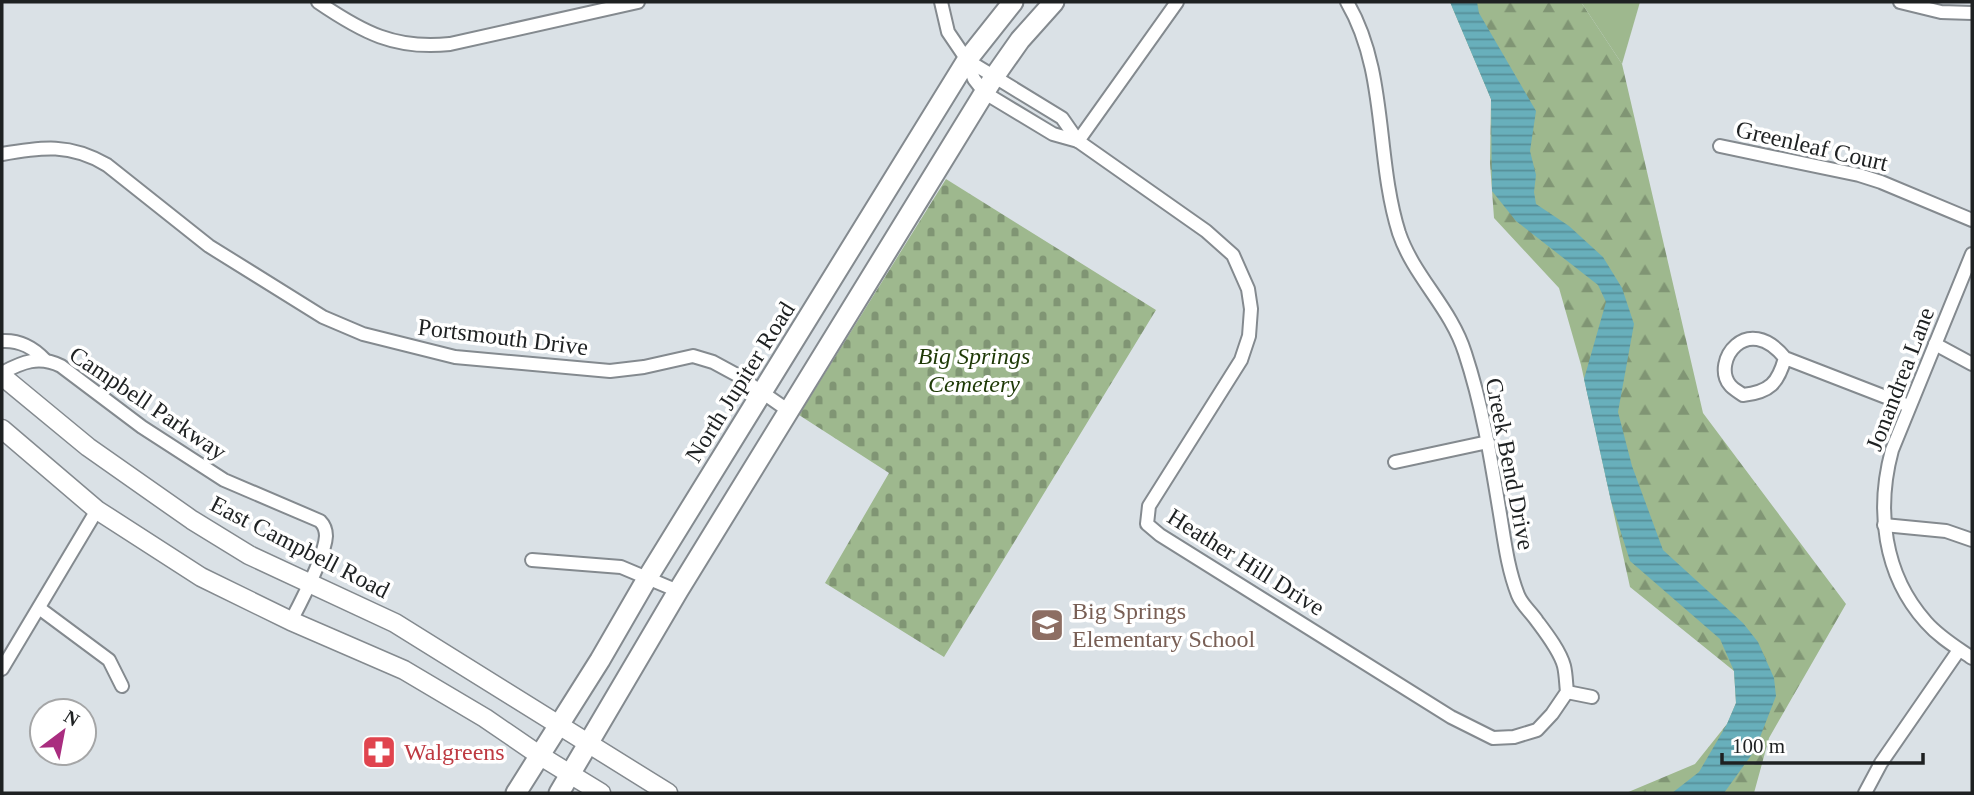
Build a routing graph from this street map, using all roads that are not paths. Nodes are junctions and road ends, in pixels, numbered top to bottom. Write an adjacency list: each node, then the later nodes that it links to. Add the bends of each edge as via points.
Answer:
1 (318, 2): 2 (street, via 346,21 395,43 425,47)
2 (638, 2)
3 (941, 2): 10 (street, via 948,32)
4 (1013, 2): 10 (main road, North Jupiter Road)
5 (1054, 2): 11 (main road, via 1020,40)
6 (1177, 2): 12 (street)
7 (1348, 2): 27 (street, Creek Bend Drive, via 1371,62 1389,197 1400,235 1464,349)
8 (1900, 2): 9 (street, via 1941,12)
9 (1972, 13)
10 (967, 60): 11 (street, Heather Hill Drive); 11 (street, Heather Hill Drive, via 974,79); 23 (main road, North Jupiter Road)
11 (990, 85): 12 (street, Heather Hill Drive, via 1053,134); 12 (street, Heather Hill Drive, via 1062,118); 25 (main road)
12 (1078, 141): 42 (street, Heather Hill Drive, via 1226,248 1248,289 1249,336 1241,360 1149,506 1147,524 1451,717 1493,738 1537,730)
13 (1720, 146): 15 (street, Greenleaf Court, via 1859,175)
14 (2, 154): 23 (street, Portsmouth Drive, via 41,147 90,154 209,246 323,317 363,334 456,357 610,370 644,368 693,356 713,362)
15 (1972, 220)
16 (1972, 254): 18 (street, Jonandrea Lane)
17 (2, 341): 20 (street, Campbell Parkway, via 24,344)
18 (1935, 344): 21 (street); 24 (street, Jonandrea Lane)
19 (1785, 358): 19 (street, via 1766,340 1754,337 1732,349 1724,375 1743,395 1757,393 1780,376); 24 (street)
20 (45, 360): 22 (street, Campbell Parkway, via 25,362); 34 (street, Campbell Parkway, via 61,366 142,427 224,480 320,521 326,538)
21 (1972, 364)
22 (2, 375): 34 (main road, East Campbell Road, via 88,447 192,520 249,555)
23 (762, 393): 25 (street, Portsmouth Drive); 33 (main road, North Jupiter Road)
24 (1909, 406): 30 (street, Jonandrea Lane, via 1886,472)
25 (789, 411): 35 (main road)
26 (2, 429): 29 (main road)
27 (1488, 442): 28 (street); 42 (street, Creek Bend Drive, via 1507,562 1519,598 1564,665)
28 (1395, 462)
29 (97, 510): 36 (street); 37 (main road, via 201,577)
30 (1884, 525): 31 (street, via 1946,531); 38 (street, Jonandrea Lane, via 1909,600 1932,628)
31 (1972, 540)
32 (532, 560): 33 (street, via 621,567)
33 (648, 577): 35 (street); 44 (main road, North Jupiter Road)
34 (310, 583): 37 (street, Campbell Parkway); 44 (main road, East Campbell Road, via 407,630)
35 (678, 591): 45 (main road)
36 (39, 608): 40 (street); 41 (street, via 109,660)
37 (291, 621): 46 (main road, via 404,670)
38 (1959, 650): 39 (street, Jonandrea Lane); 52 (street, via 1881,763)
39 (1972, 658)
40 (2, 669)
41 (121, 686)
42 (1567, 692): 43 (street)
43 (1592, 697)
44 (558, 726): 45 (main road, East Campbell Road); 46 (main road, North Jupiter Road)
45 (589, 744): 47 (main road); 51 (main road, East Campbell Road)
46 (539, 755): 47 (main road); 48 (main road, North Jupiter Road)
47 (571, 775): 49 (main road); 50 (main road)
48 (516, 793)
49 (559, 793)
50 (601, 793)
51 (668, 793)
52 (1866, 793)

